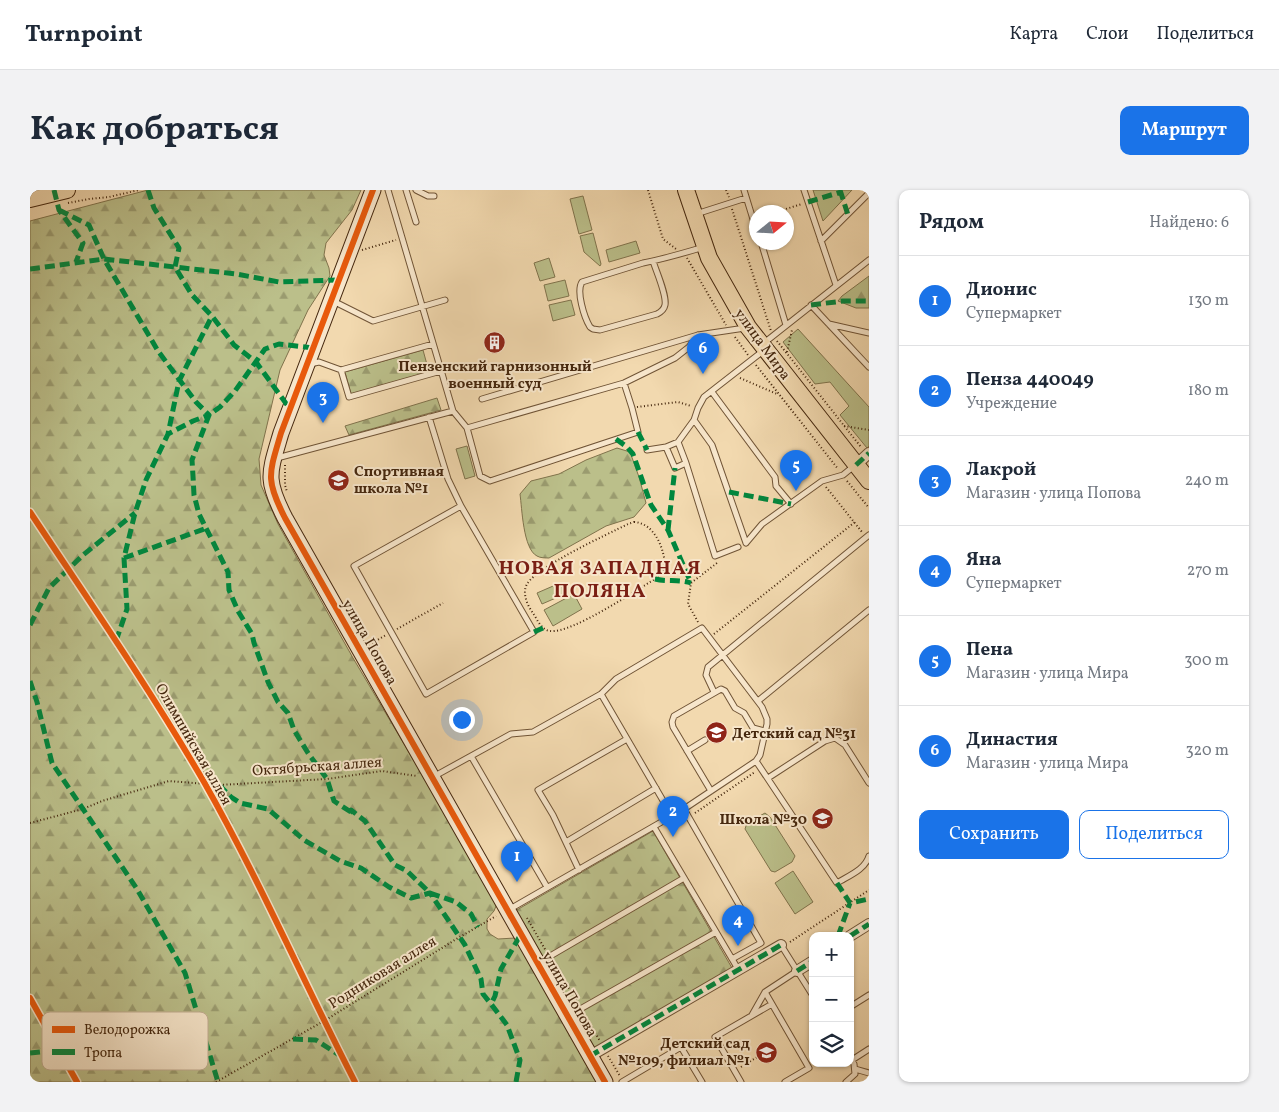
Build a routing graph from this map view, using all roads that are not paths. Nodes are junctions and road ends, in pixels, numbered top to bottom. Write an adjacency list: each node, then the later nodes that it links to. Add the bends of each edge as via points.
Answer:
1 (374, 190): 22 (street, улица Попова)
2 (388, 190): 25 (lane)
3 (406, 190): 15 (lane)
4 (416, 190): 9 (lane)
5 (686, 190): 14 (main road, улица Мира)
6 (744, 190): 11 (lane)
7 (804, 190): 16 (lane)
8 (869, 193): 16 (lane)
9 (434, 196)
10 (67, 197): 12 (main road)
11 (746, 198): 13 (lane); 14 (lane)
12 (30, 199)
13 (749, 207)
14 (693, 215): 17 (main road, улица Мира)
15 (416, 222)
16 (821, 241): 21 (lane)
17 (704, 247): 20 (lane); 28 (main road, улица Мира)
18 (763, 250): 27 (lane)
19 (869, 260): 21 (lane)
20 (653, 261): 20 (lane, via 580,284 579,292 590,327 600,330 664,310 665,298)
21 (836, 285): 24 (lane)
22 (331, 300): 25 (lane, via 373,321); 33 (street, улица Попова)
23 (445, 300): 25 (lane)
24 (811, 305): 26 (lane); 27 (lane)
25 (422, 307): 32 (lane)
26 (829, 324): 29 (lane); 34 (lane)
27 (786, 325): 31 (lane)
28 (748, 327): 30 (lane); 31 (main road, улица Мира)
29 (869, 332)
30 (698, 335): 37 (lane, via 674,358); 39 (lane)
31 (767, 343): 38 (lane, via 752,360); 47 (main road, улица Мира)
32 (433, 344): 35 (lane); 36 (lane)
33 (307, 364): 35 (lane, via 319,362); 48 (street, улица Попова, via 281,433)
34 (869, 367)
35 (341, 370): 36 (lane, via 349,397)
36 (441, 371): 40 (lane)
37 (624, 383): 43 (lane); 43 (lane, via 638,432 490,481 480,476)
38 (712, 392): 42 (lane, via 704,398); 51 (lane)
39 (482, 399)
40 (453, 410): 41 (lane); 43 (lane)
41 (429, 417): 48 (lane); 52 (lane, via 448,479)
42 (694, 420): 44 (lane); 51 (lane, via 712,445 746,543 762,524)
43 (467, 428)
44 (678, 442): 45 (lane); 49 (lane)
45 (666, 447): 46 (lane); 49 (lane, via 674,468)
46 (647, 450)
47 (864, 457): 50 (main road, улица Мира); 51 (lane, via 843,475 822,481)
48 (280, 458): 66 (street, улица Попова, via 270,476 277,502)
49 (686, 463): 54 (lane, via 715,556)
50 (869, 481)
51 (791, 504)
52 (461, 506): 52 (lane, via 354,566 426,694 534,632)
53 (868, 536): 56 (lane)
54 (738, 547)
55 (869, 610): 59 (lane)
56 (722, 655): 57 (lane, via 706,671); 58 (lane, via 702,628 616,679); 59 (lane)
57 (714, 692): 60 (lane, via 723,689 750,725); 63 (lane, via 672,719)
58 (601, 694): 61 (lane); 64 (lane, via 533,732 511,734)
59 (758, 701): 60 (lane, via 767,719)
60 (765, 731): 65 (lane)
61 (627, 739): 69 (lane); 74 (lane, via 538,790)
62 (705, 740): 63 (lane)
63 (687, 751): 70 (lane)
64 (471, 756): 66 (lane); 78 (lane)
65 (756, 761): 67 (lane); 70 (lane)
66 (432, 778): 79 (street, улица Попова)
67 (768, 778): 68 (lane, via 825,741 835,738 845,745); 75 (lane, via 837,883 863,867)
68 (869, 783)
69 (656, 788): 72 (lane); 74 (lane)
70 (711, 791): 71 (lane)
71 (684, 809): 72 (lane); 84 (lane, via 761,942)
72 (672, 816): 73 (lane)
73 (654, 827): 76 (lane); 77 (lane)
74 (566, 842): 76 (lane)
75 (869, 856)
76 (579, 870): 78 (lane)
77 (684, 878): 81 (lane); 85 (lane)
78 (547, 888): 79 (lane)
79 (513, 907): 85 (street, улица Попова)
80 (869, 924): 82 (street)
81 (716, 932): 84 (lane); 94 (lane)
82 (854, 933)
83 (781, 945): 87 (street); 88 (lane)
84 (732, 959): 87 (lane)
85 (544, 960): 94 (street, улица Попова)
86 (809, 964): 88 (street)
87 (738, 969): 97 (street)
88 (798, 971): 89 (lane); 90 (lane)
89 (809, 989)
90 (765, 992): 92 (lane); 95 (lane)
91 (869, 995): 93 (lane)
92 (772, 1004): 95 (lane); 105 (lane, via 809,1068)
93 (854, 1004)
94 (574, 1012): 97 (street, улица Попова)
95 (752, 1016): 104 (lane, via 715,1037)
96 (869, 1049): 98 (lane)
97 (597, 1052): 101 (street, улица Попова)
98 (854, 1056)
99 (855, 1069): 100 (lane); 106 (lane, via 853,1077)
100 (869, 1073)
101 (605, 1082)
102 (623, 1082): 103 (lane, via 680,1047)
103 (702, 1082)
104 (741, 1082)
105 (785, 1082)
106 (846, 1082)

